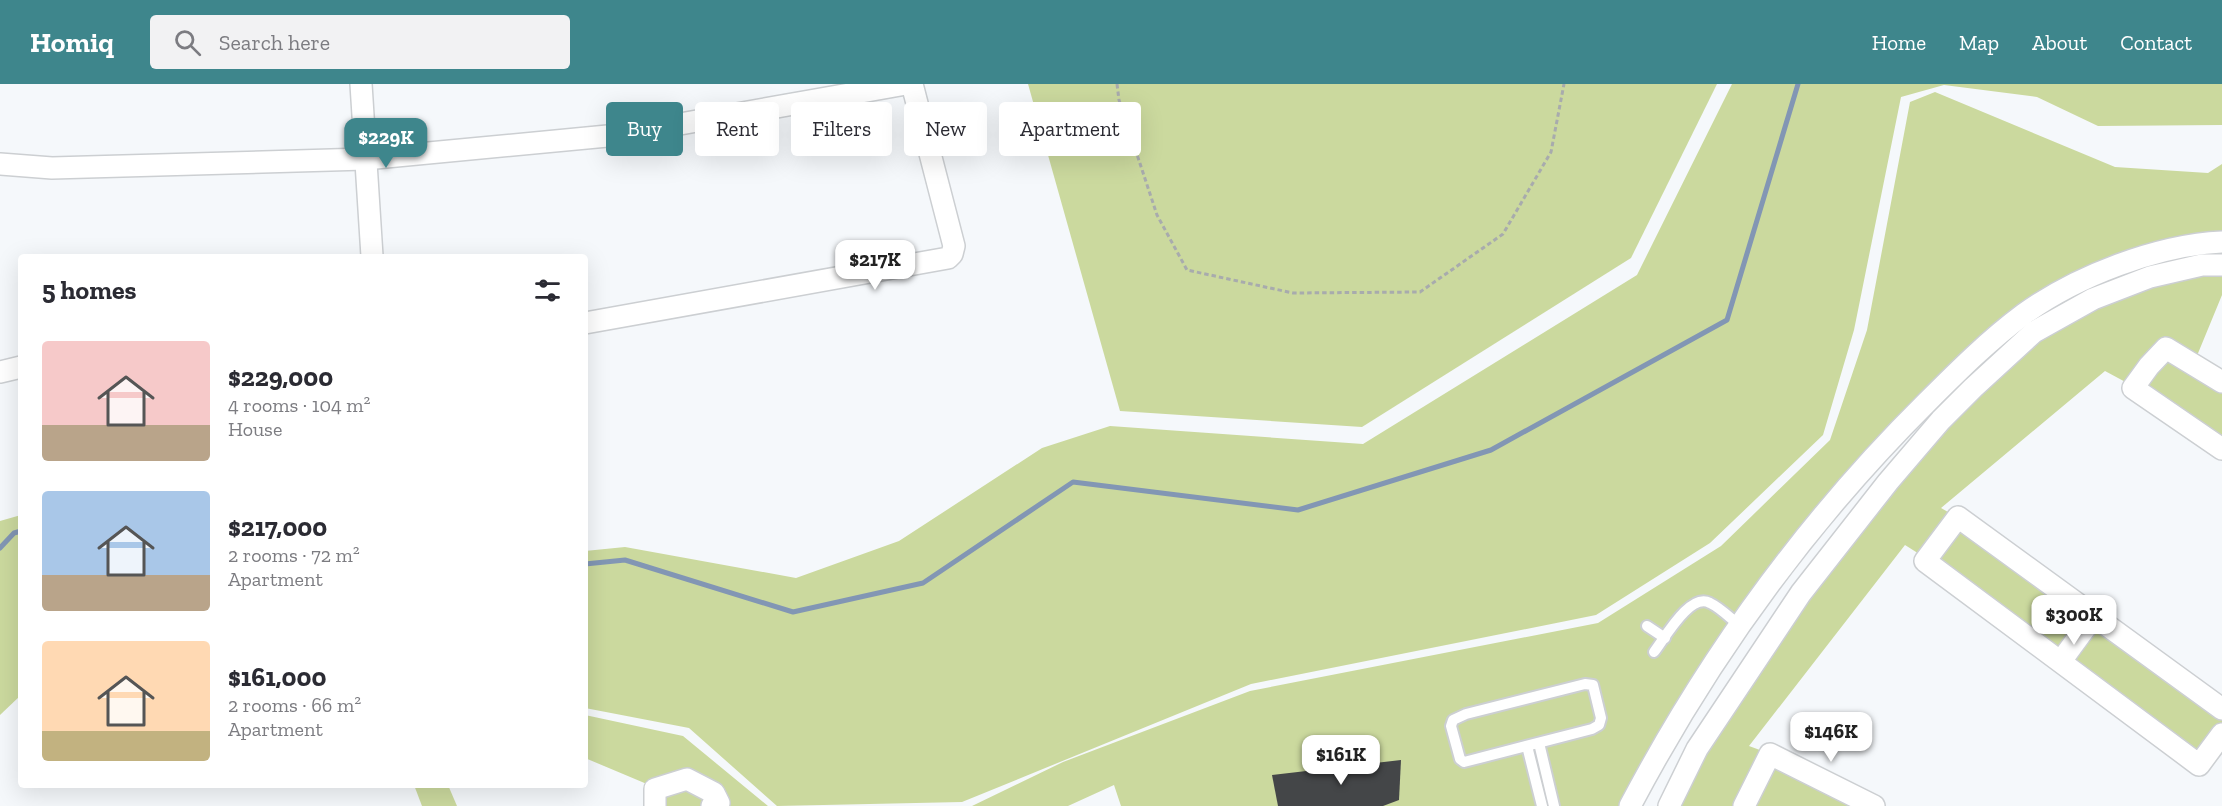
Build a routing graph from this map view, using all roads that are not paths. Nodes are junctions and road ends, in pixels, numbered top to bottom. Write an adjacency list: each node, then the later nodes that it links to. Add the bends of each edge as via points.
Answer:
1 (361, 84): 4 (street)
2 (906, 84): 4 (street, via 618,135)
3 (912, 84): 9 (street, via 954,246 948,258)
4 (365, 159): 5 (street, via 52,168); 7 (street)
5 (0, 164)
6 (2222, 242): 13 (street, via 2166,250 2116,264 2074,285 2026,313 1984,345)
7 (372, 254)
8 (2222, 265): 14 (street, via 2150,277 2061,316 2009,353)
9 (588, 322)
10 (18, 368): 11 (street)
11 (0, 372)
12 (2222, 382): 15 (street, via 2166,348 2133,388)
13 (1925, 405): 14 (street); 18 (street, via 1836,500 1776,573)
14 (1941, 420): 31 (street, via 1801,593 1697,749)
15 (2222, 449)
16 (2094, 616): 21 (street); 21 (street, via 1958,517 1925,561); 22 (street)
17 (1647, 626): 19 (lane)
18 (1740, 626): 19 (lane, via 1708,601 1697,601); 30 (street, via 1656,757)
19 (1665, 638): 20 (lane)
20 (1654, 652)
21 (2061, 661): 23 (street, via 2199,765)
22 (2222, 709)
23 (2220, 742)
24 (1539, 743): 25 (lane); 25 (lane, via 1599,725 1601,718 1593,685 1466,714 1453,720 1451,726 1464,762); 29 (lane)
25 (1527, 746): 28 (lane)
26 (655, 806): 27 (street, via 655,789 687,779 714,793 719,803)
27 (712, 806)
28 (1542, 806)
29 (1554, 806)
30 (1630, 806)
31 (1669, 806)
32 (1744, 806): 33 (street, via 1770,754)
33 (1874, 806)

